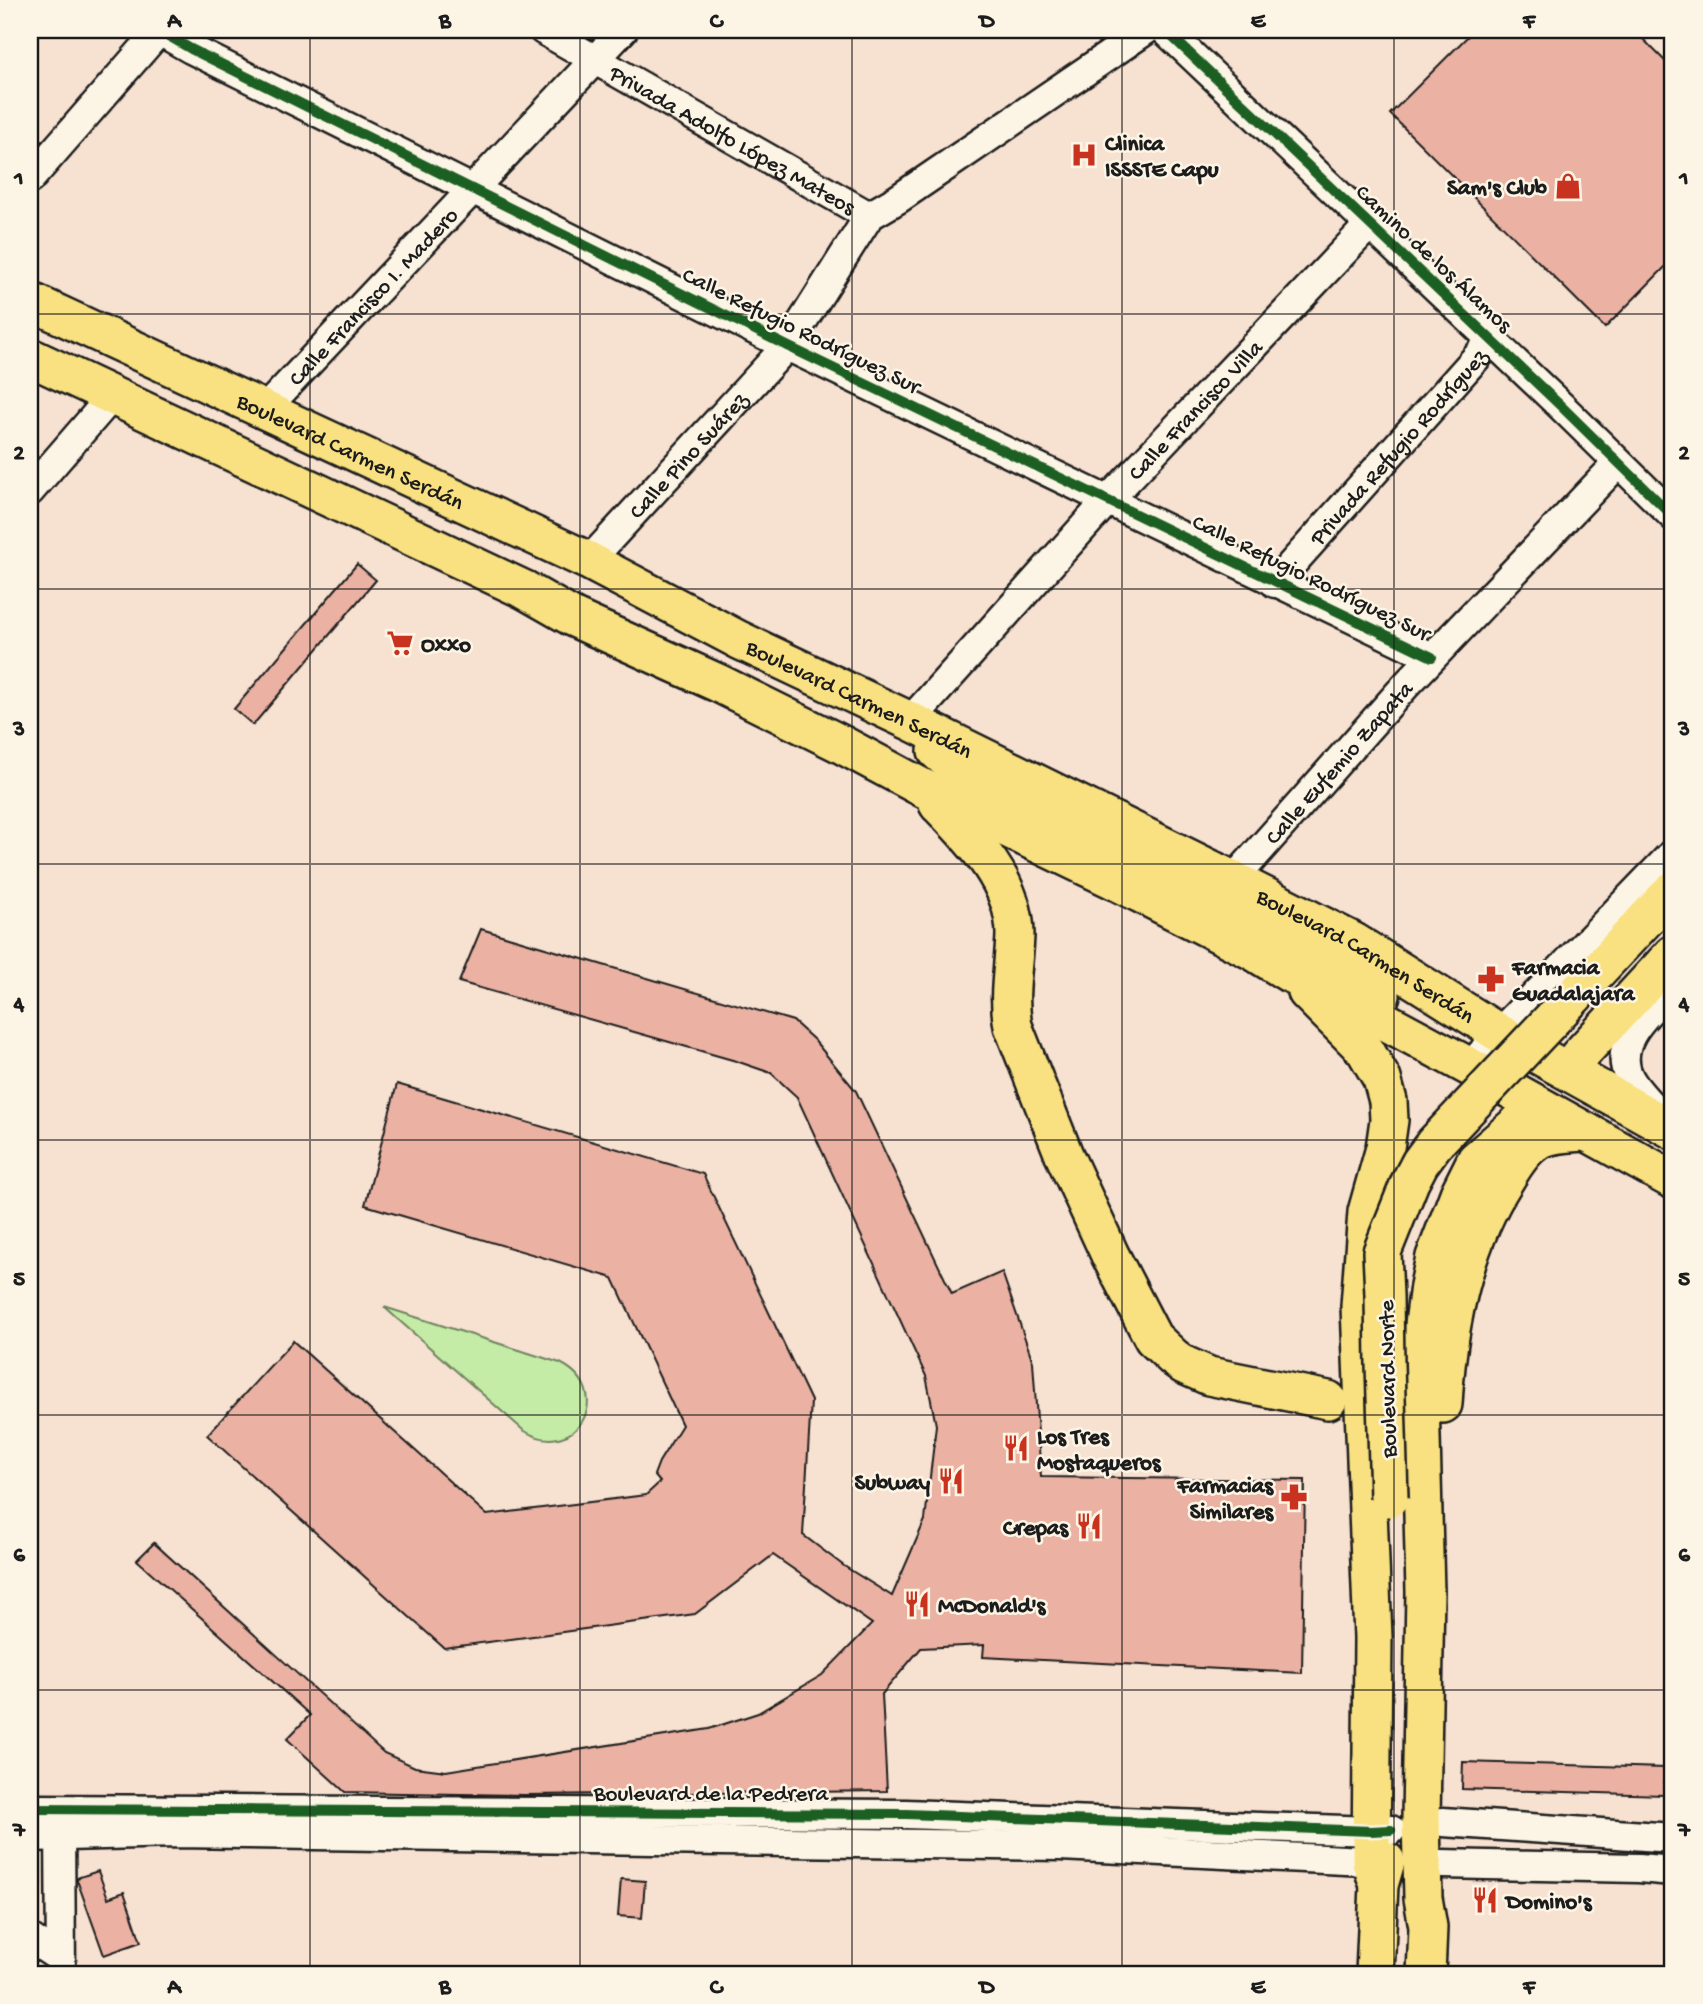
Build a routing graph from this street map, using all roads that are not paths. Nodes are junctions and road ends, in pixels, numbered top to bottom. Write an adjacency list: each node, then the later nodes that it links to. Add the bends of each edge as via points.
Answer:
1 (159, 30): 7 (street); 8 (street, Calle Refugio Rodríguez Sur)
2 (542, 30): 6 (street, Privada Adolfo López Mateos)
3 (623, 30): 6 (street, Calle Francisco I. Madero)
4 (1146, 30): 9 (street)
5 (1166, 30): 10 (street, Camino de los Álamos)
6 (596, 59): 8 (street, Calle Francisco I. Madero); 9 (street, Privada Adolfo López Mateos)
7 (30, 178)
8 (473, 188): 13 (street, Calle Refugio Rodríguez Sur); 16 (street, Calle Francisco I. Madero)
9 (869, 216): 13 (street, Calle Pino Suárez)
10 (1369, 225): 12 (street, Camino de los Álamos); 19 (street, Calle Francisco Villa)
11 (30, 301): 16 (main road, Boulevard Carmen Serdán)
12 (1492, 340): 17 (street, Camino de los Álamos); 22 (street, Privada Refugio Rodríguez)
13 (788, 346): 19 (street, Calle Refugio Rodríguez Sur); 21 (street, Calle Pino Suárez)
14 (30, 357): 15 (main road, Boulevard Carmen Serdán)
15 (113, 396): 18 (street); 25 (main road, Boulevard Carmen Serdán)
16 (265, 410): 21 (main road, Boulevard Carmen Serdán)
17 (1618, 463): 20 (street, Camino de los Álamos); 24 (street, Calle Eufemio Zapata)
18 (30, 491)
19 (1107, 502): 22 (street, Calle Refugio Rodríguez Sur); 26 (street, Calle Francisco Villa)
20 (1673, 516)
21 (589, 561): 23 (main road, Boulevard Carmen Serdán)
22 (1275, 583): 24 (street, Calle Refugio Rodríguez Sur)
23 (739, 640): 25 (main road); 26 (main road, Boulevard Carmen Serdán)
24 (1432, 657): 29 (street, Calle Eufemio Zapata)
25 (718, 683): 27 (main road, Boulevard Carmen Serdán)
26 (911, 721): 29 (main road, Boulevard Carmen Serdán); 35 (main road, via 954,766 995,794 1330,962)
27 (922, 788): 32 (main road, Boulevard Carmen Serdán, via 1122,884); 41 (main road, via 978,847 1004,892 1015,934 1010,990 1013,1026 1064,1155 1153,1338 1184,1365 1209,1376)
28 (1673, 853): 34 (street)
29 (1233, 880): 34 (main road, Boulevard Carmen Serdán, via 1354,942)
30 (1673, 890): 48 (main road, Boulevard Norte, bridge, via 1427,1154 1410,1182 1382,1252 1395,1644)
31 (1673, 954): 36 (main road)
32 (1289, 973): 35 (main road, Boulevard Carmen Serdán); 48 (main road, via 1365,1050 1382,1079 1388,1101 1385,1147 1367,1212 1360,1306)
33 (1673, 987): 38 (street, via 1637,1025 1624,1060 1630,1079)
34 (1499, 1033): 35 (street); 38 (main road, Boulevard Carmen Serdán)
35 (1461, 1054): 39 (main road, Boulevard Carmen Serdán)
36 (1578, 1057)
37 (1508, 1111): 51 (main road, Boulevard Norte, via 1492,1127 1459,1194 1435,1257 1416,1337 1425,1592 1421,1819)
38 (1673, 1129)
39 (1586, 1132): 40 (main road, Boulevard Carmen Serdán); 44 (main road, via 1536,1142 1518,1158 1478,1230 1451,1334 1440,1450 1445,1607)
40 (1673, 1180)
41 (1328, 1399)
42 (30, 1809): 43 (street, Boulevard de la Pedrera)
43 (59, 1809): 46 (street); 48 (street, Boulevard de la Pedrera, via 896,1814)
44 (1443, 1822): 47 (street); 49 (main road)
45 (30, 1837): 46 (street)
46 (60, 1837): 48 (street, via 176,1833); 53 (street)
47 (1673, 1838)
48 (1379, 1854): 54 (main road, Boulevard Norte)
49 (1441, 1864): 50 (street); 51 (main road, via 1438,1909)
50 (1673, 1871)
51 (1428, 1927): 55 (main road, Boulevard Norte)
52 (30, 1938): 53 (street)
53 (60, 1966)
54 (1375, 1974)
55 (1426, 1974)

